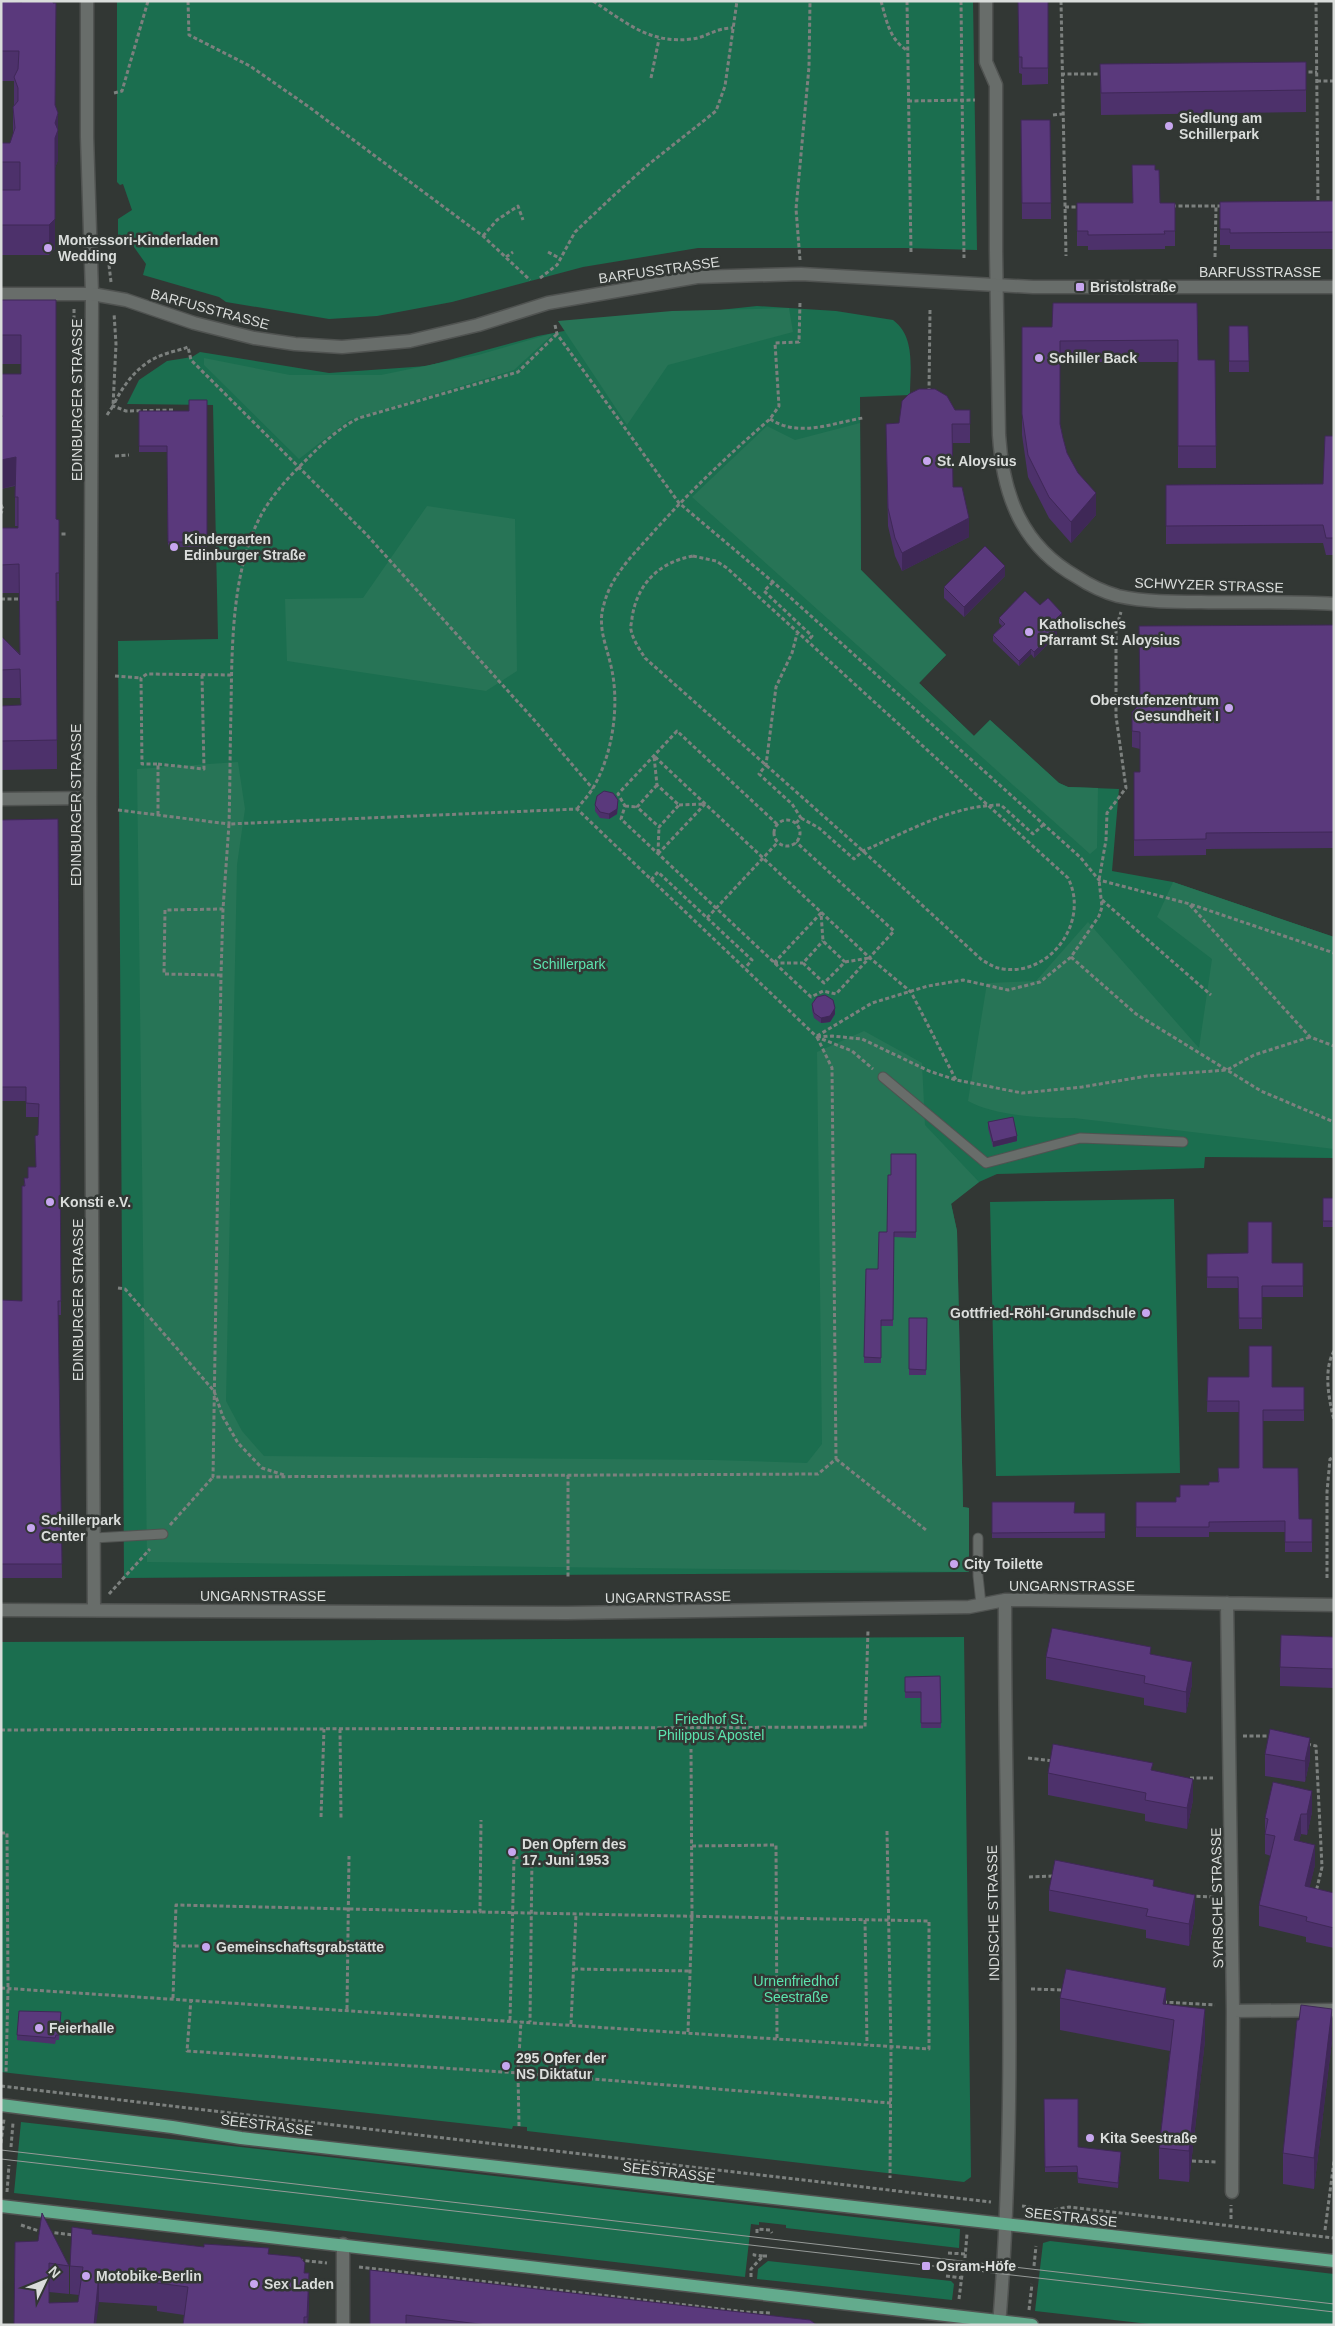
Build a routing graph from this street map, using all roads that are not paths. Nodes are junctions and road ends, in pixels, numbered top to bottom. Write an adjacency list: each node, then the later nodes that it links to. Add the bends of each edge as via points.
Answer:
1 (87, 1): 6 (street, EDINBURGER STRASSE)
2 (986, 1): 3 (street, via 986,62 996,85)
3 (997, 286): 4 (street, BARFUSSTRASSE); 6 (street, BARFUSSTRASSE, via 801,274 697,277 548,303 447,334 342,347 254,338 194,323 126,300); 7 (street, SCHWYZER STRASSE, via 1001,462 1020,520 1042,552 1061,568 1089,584 1116,595 1141,600)
4 (1334, 287)
5 (1, 294): 6 (street, BARFUSSTRASSE)
6 (92, 294): 8 (street, EDINBURGER STRASSE)
7 (1334, 604)
8 (90, 798): 9 (street); 13 (street, EDINBURGER STRASSE)
9 (1, 799)
10 (883, 1077): 11 (lane, via 986,1163 1080,1138)
11 (1183, 1142)
12 (163, 1534): 13 (lane)
13 (94, 1538): 19 (street, EDINBURGER STRASSE)
14 (978, 1538): 17 (lane)
15 (1005, 1600): 16 (street, UNGARNSTRASSE); 17 (street, UNGARNSTRASSE); 26 (street, INDISCHE STRASSE, via 1009,2129)
16 (1227, 1603): 18 (street, UNGARNSTRASSE); 22 (street, SYRISCHE STRASSE)
17 (981, 1604): 19 (street, UNGARNSTRASSE, via 924,1609 567,1613)
18 (1334, 1605)
19 (94, 1609): 20 (street, UNGARNSTRASSE)
20 (1, 1610)
21 (1334, 2010): 22 (street)
22 (1233, 2011): 24 (street, SYRISCHE STRASSE)
23 (1, 2105): 26 (main road, SEESTRASSE, via 241,2138)
24 (1232, 2192)
25 (1, 2206): 27 (main road)
26 (1006, 2225): 28 (main road, SEESTRASSE); 29 (street, INDISCHE STRASSE)
27 (344, 2244): 29 (main road); 30 (street)
28 (1334, 2261)
29 (999, 2323): 31 (main road)
30 (343, 2325)
31 (1032, 2325)

